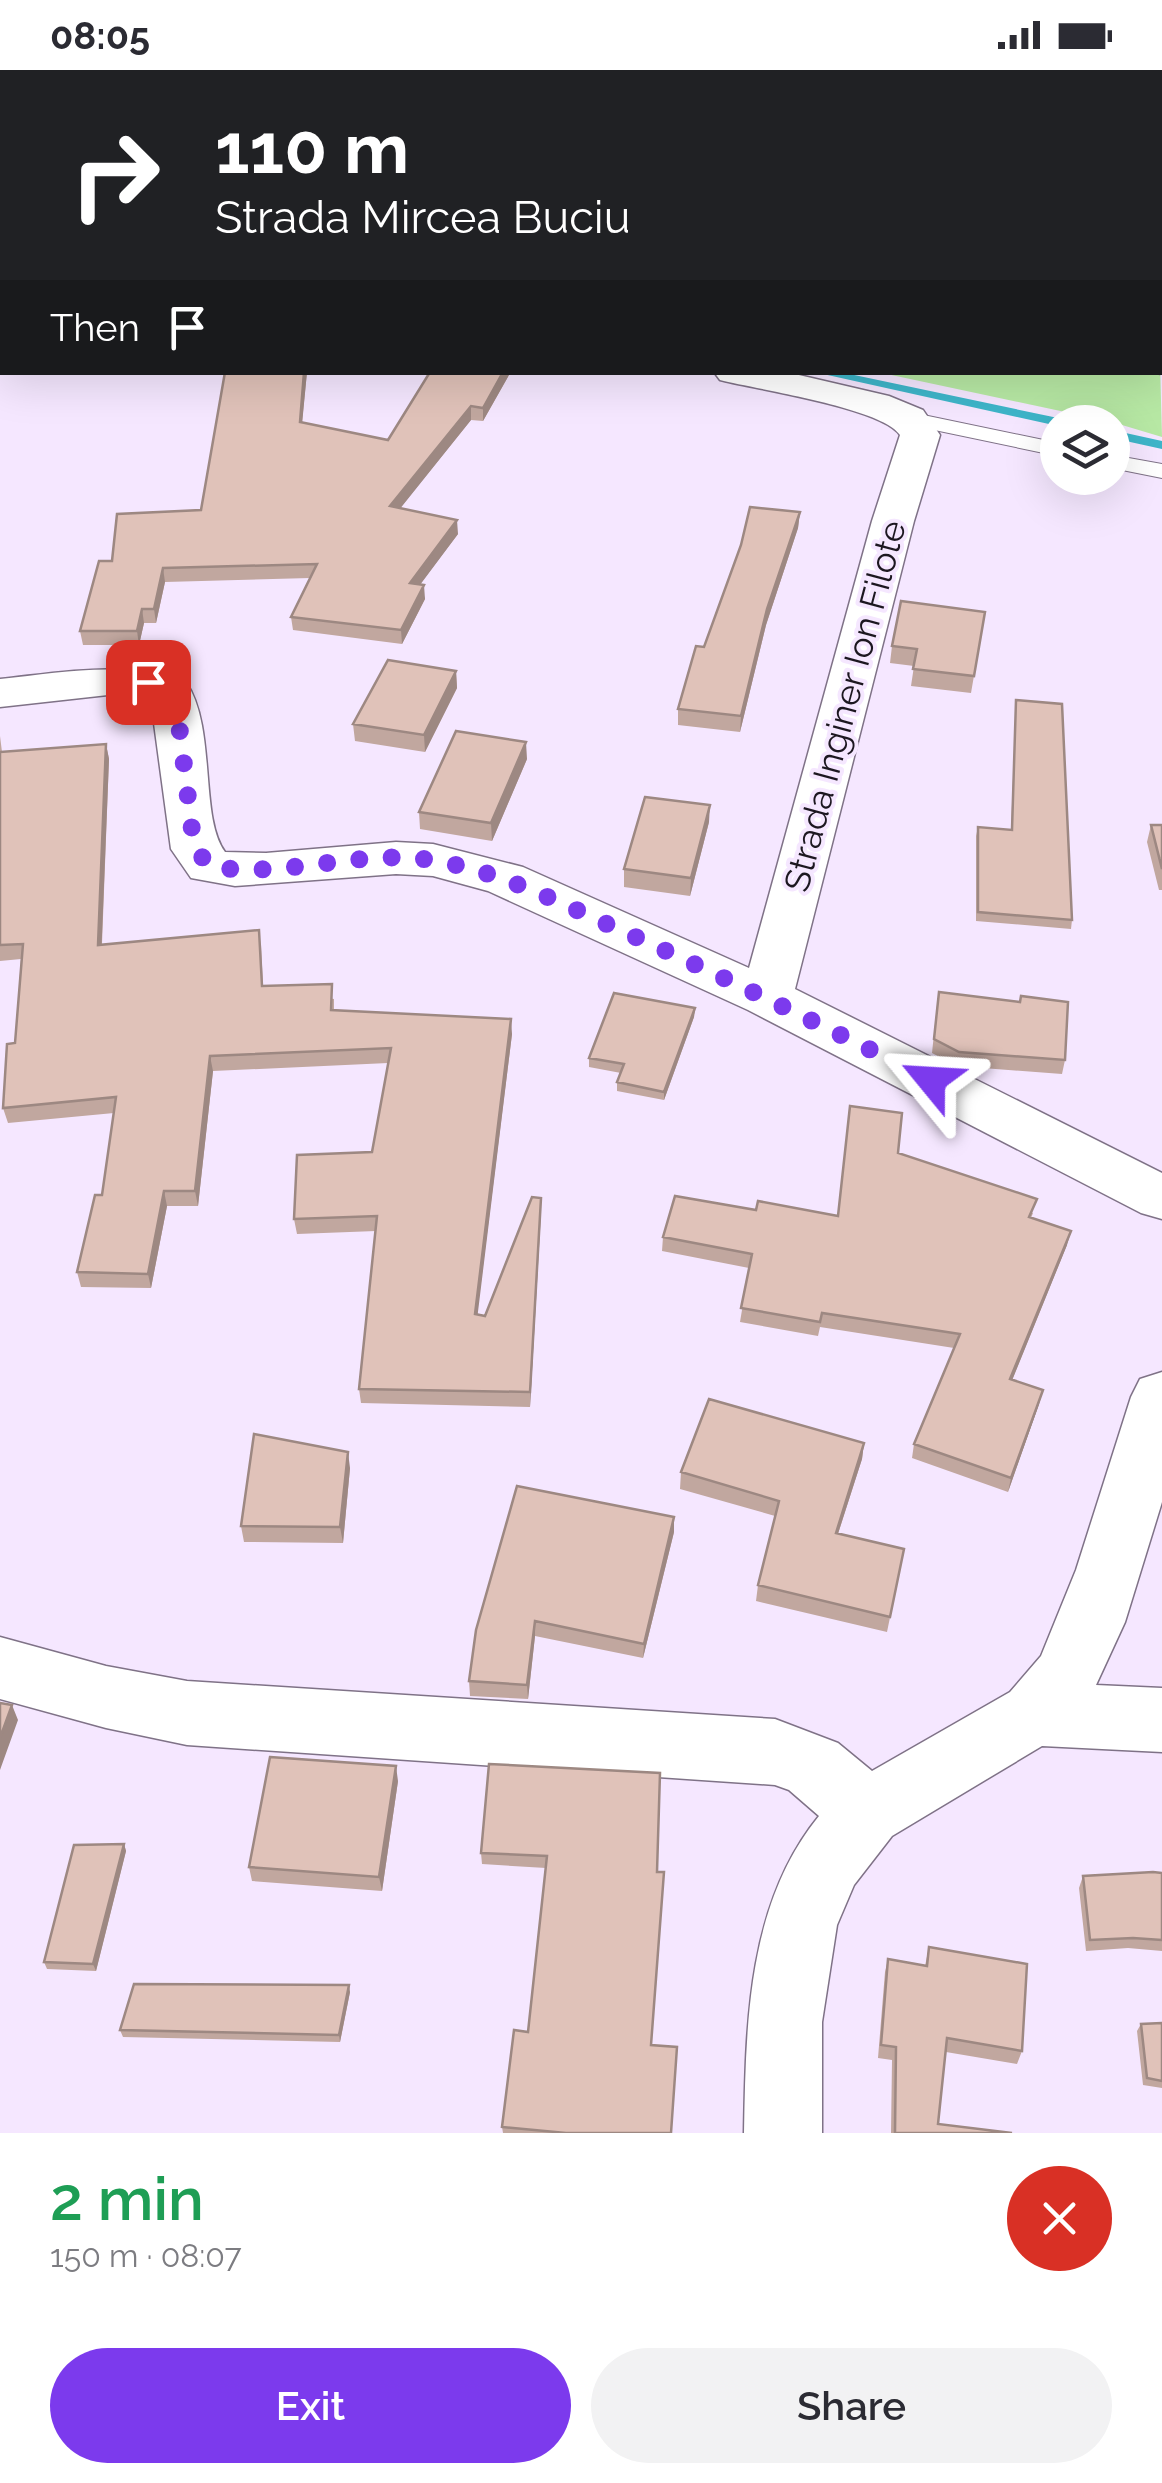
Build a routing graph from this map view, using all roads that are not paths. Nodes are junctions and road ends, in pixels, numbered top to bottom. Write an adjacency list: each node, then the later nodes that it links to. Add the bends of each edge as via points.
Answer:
1 (746, 375): 2 (street, via 875,404)
2 (908, 418): 3 (lane); 7 (street, Strada Inginer Ion Filote, via 920,435)
3 (1040, 446)
4 (1130, 465): 5 (lane)
5 (1162, 471)
6 (0, 693): 7 (street, via 126,681 170,692 196,849 209,866 266,869 396,858 476,870)
7 (767, 997): 9 (street)
8 (1162, 1162): 9 (street)
9 (1161, 1198): 10 (street)
10 (1162, 1208)
11 (1162, 1396): 13 (street, via 1091,1622 1064,1678)
12 (0, 1668): 15 (street, via 186,1714 775,1752 813,1766)
13 (1034, 1714): 14 (street); 15 (street)
14 (1162, 1720)
15 (867, 1812): 16 (street, via 828,1861 800,1925 784,2022)
16 (783, 2133)

